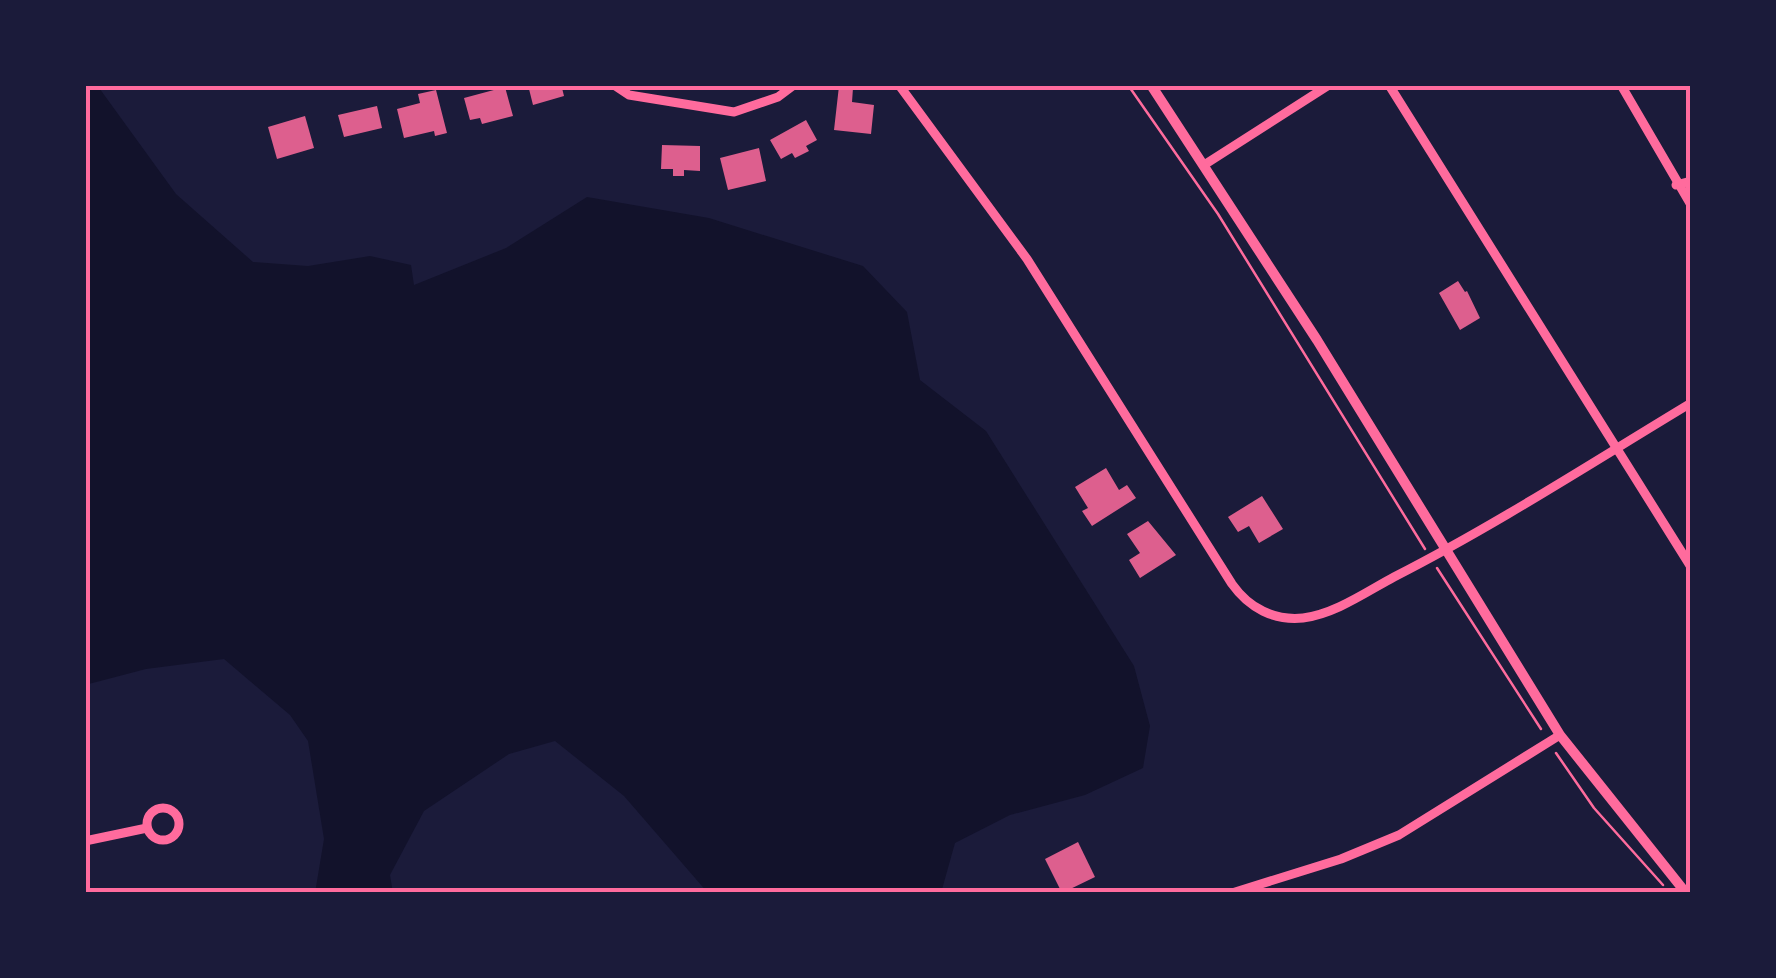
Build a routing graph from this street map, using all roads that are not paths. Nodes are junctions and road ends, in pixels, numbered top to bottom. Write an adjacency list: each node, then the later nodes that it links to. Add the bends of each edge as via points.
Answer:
1 (614, 85): 2 (street, via 628,94 734,112)
2 (794, 85)
3 (899, 85): 14 (street, via 1027,258 1243,600 1264,613 1324,614)
4 (1150, 85): 8 (street)
5 (1330, 85): 8 (street)
6 (1389, 85): 13 (street)
7 (1621, 85): 10 (street)
8 (1204, 165): 14 (street)
9 (1691, 181): 10 (street)
10 (1676, 185): 11 (street)
11 (1691, 206)
12 (1691, 403): 13 (street)
13 (1616, 448): 14 (street); 15 (street)
14 (1444, 551): 16 (street)
15 (1691, 567)
16 (1560, 735): 19 (street); 20 (street, via 1399,835)
17 (147, 828): 18 (street)
18 (85, 841)
19 (1679, 891)
20 (1238, 892)

